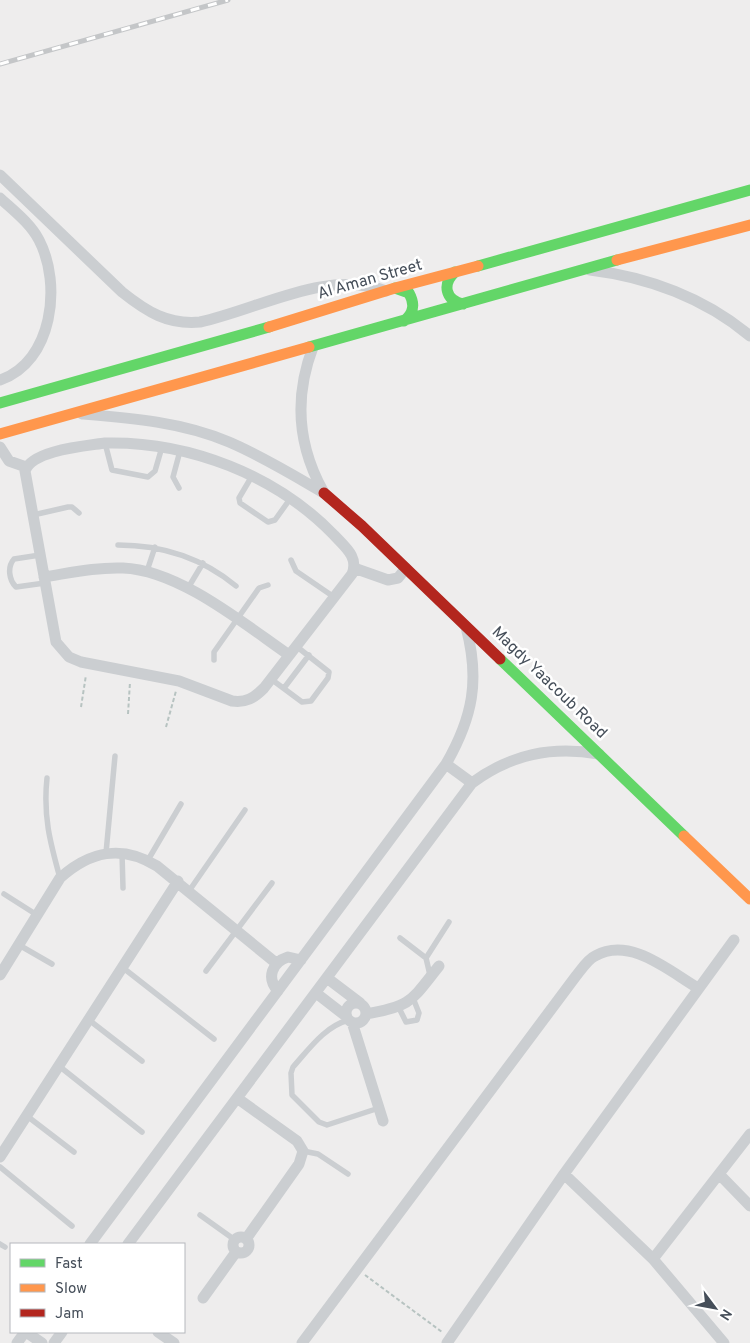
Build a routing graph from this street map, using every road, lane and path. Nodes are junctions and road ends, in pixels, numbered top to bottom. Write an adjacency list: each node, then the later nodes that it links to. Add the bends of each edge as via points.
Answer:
1 (0, 175): 7 (street, via 122,292 163,319 188,323 206,321 330,284 364,284)
2 (750, 190): 6 (street, Al Aman Street)
3 (0, 198): 12 (street, via 34,233 45,253 50,300 47,323 38,346 26,363)
4 (750, 225): 5 (street)
5 (584, 269): 8 (street); 10 (street, via 634,278 674,291 704,305)
6 (455, 272): 7 (street, Al Aman Street); 8 (street, via 448,278 446,292 454,302)
7 (391, 289): 9 (street, via 409,293 414,302 411,315); 13 (street, Al Aman Street, via 230,339)
8 (464, 304): 9 (street)
9 (404, 321): 11 (street)
10 (750, 336)
11 (312, 347): 14 (street); 23 (street, Magdy Yaacoub Road, via 302,383 300,422 307,459)
12 (0, 380)
13 (0, 403)
14 (69, 414): 15 (street); 23 (street, Magdy Yaacoub Road, via 123,417 195,431 229,442)
15 (0, 434)
16 (105, 443): 18 (street); 18 (lane, via 112,470 148,477 155,471); 20 (street, via 52,453 30,461)
17 (0, 447): 20 (street, via 9,460)
18 (162, 447): 19 (street)
19 (180, 451): 21 (street); 22 (lane, via 173,478)
20 (26, 467): 26 (street)
21 (252, 476): 24 (street); 24 (lane, via 239,500 268,522 275,520)
22 (179, 488)
23 (324, 493): 33 (street, Magdy Yaacoub Road)
24 (290, 499): 32 (street, via 327,528 350,552)
25 (79, 513): 26 (lane, via 68,507)
26 (33, 515): 29 (street)
27 (118, 545): 28 (lane)
28 (156, 547): 31 (lane); 34 (lane)
29 (40, 555): 35 (street); 35 (lane, via 14,560 9,569 16,587)
30 (291, 560): 39 (lane, via 296,571)
31 (203, 563): 37 (lane); 38 (lane)
32 (354, 568): 33 (street, via 388,580 398,578); 39 (street)
33 (406, 568): 41 (street, Magdy Yaacoub Road)
34 (147, 571): 35 (street, via 100,568); 38 (street)
35 (44, 580): 45 (street, via 56,642 69,656)
36 (268, 585): 40 (lane, via 259,588)
37 (236, 586)
38 (188, 588): 40 (street)
39 (334, 597): 42 (street)
40 (237, 619): 42 (street); 44 (lane, via 214,652)
41 (466, 625): 53 (street, Magdy Yaacoub Road); 55 (street, via 473,653 470,711 461,739)
42 (293, 650): 43 (lane); 47 (street)
43 (309, 655): 49 (lane); 49 (lane, via 330,675 311,701 302,702)
44 (214, 660)
45 (87, 663): 46 (street); 50 (path)
46 (130, 671): 48 (street); 51 (path)
47 (271, 679): 48 (street, via 256,695 238,702); 49 (lane)
48 (179, 681): 52 (path)
49 (284, 688)
50 (81, 707)
51 (128, 714)
52 (166, 727)
53 (600, 755): 57 (street, via 578,750 532,753 489,770); 69 (street, Magdy Yaacoub Road)
54 (115, 756): 60 (lane)
55 (446, 764): 57 (street); 78 (street)
56 (46, 778): 63 (lane, via 47,832)
57 (472, 783): 85 (street)
58 (181, 804): 62 (lane)
59 (245, 810): 67 (lane)
60 (106, 853): 61 (street); 63 (street, via 74,865)
61 (122, 853): 62 (street); 66 (lane)
62 (148, 860): 64 (street)
63 (60, 878): 70 (street)
64 (178, 881): 67 (street); 82 (street)
65 (272, 883): 72 (lane)
66 (124, 888)
67 (190, 891): 72 (street)
68 (4, 894): 70 (lane)
69 (750, 898)
70 (37, 915): 75 (street)
71 (449, 922): 76 (lane)
72 (236, 930): 79 (street); 83 (lane)
73 (400, 938): 76 (lane)
74 (734, 940): 87 (street)
75 (19, 944): 77 (street); 80 (lane)
76 (426, 958): 86 (lane)
77 (4, 960): 84 (street)
78 (301, 960): 79 (street, via 288,957); 88 (street)
79 (276, 963): 88 (street, via 272,980)
80 (52, 964)
81 (439, 966): 86 (street)
82 (122, 967): 94 (street); 96 (lane)
83 (206, 971)
84 (0, 976)
85 (327, 978): 89 (street); 91 (street)
86 (430, 978): 90 (street)
87 (698, 988): 110 (street); 119 (street, via 646,956 620,948 594,956)
88 (278, 991): 116 (street)
89 (316, 993): 95 (street); 99 (street)
90 (413, 998): 92 (street); 92 (lane, via 419,1014 417,1020 406,1022)
91 (360, 1003): 93 (street); 95 (street, via 349,1006)
92 (399, 1008): 93 (street)
93 (366, 1014): 95 (street, via 362,1020)
94 (89, 1020): 97 (lane); 98 (street)
95 (350, 1020): 100 (street); 100 (lane, via 326,1031 296,1065 291,1073 292,1095 319,1122 327,1125)
96 (214, 1039)
97 (142, 1061)
98 (59, 1066): 101 (street); 103 (lane)
99 (237, 1098): 105 (street, via 297,1141); 117 (street)
100 (379, 1108): 102 (street)
101 (27, 1116): 106 (lane); 107 (street)
102 (383, 1121)
103 (142, 1132)
104 (750, 1134): 111 (street)
105 (302, 1151): 109 (lane, via 318,1154); 115 (street, via 299,1164)
106 (74, 1152)
107 (0, 1157)
108 (0, 1167): 114 (lane)
109 (348, 1174)
110 (564, 1174): 118 (street); 123 (street)
111 (718, 1174): 112 (street); 118 (street)
112 (750, 1206)
113 (200, 1215): 115 (lane)
114 (72, 1226)
115 (241, 1239): 120 (street, via 249,1242 248,1250 236,1252)
116 (91, 1243)
117 (129, 1243)
118 (652, 1259): 127 (street)
119 (357, 1270): 123 (path); 126 (street)
120 (203, 1298)
121 (27, 1333): 124 (street)
122 (159, 1333): 125 (street)
123 (448, 1340)
124 (42, 1343)
125 (174, 1343)
126 (302, 1343)
127 (724, 1343)

